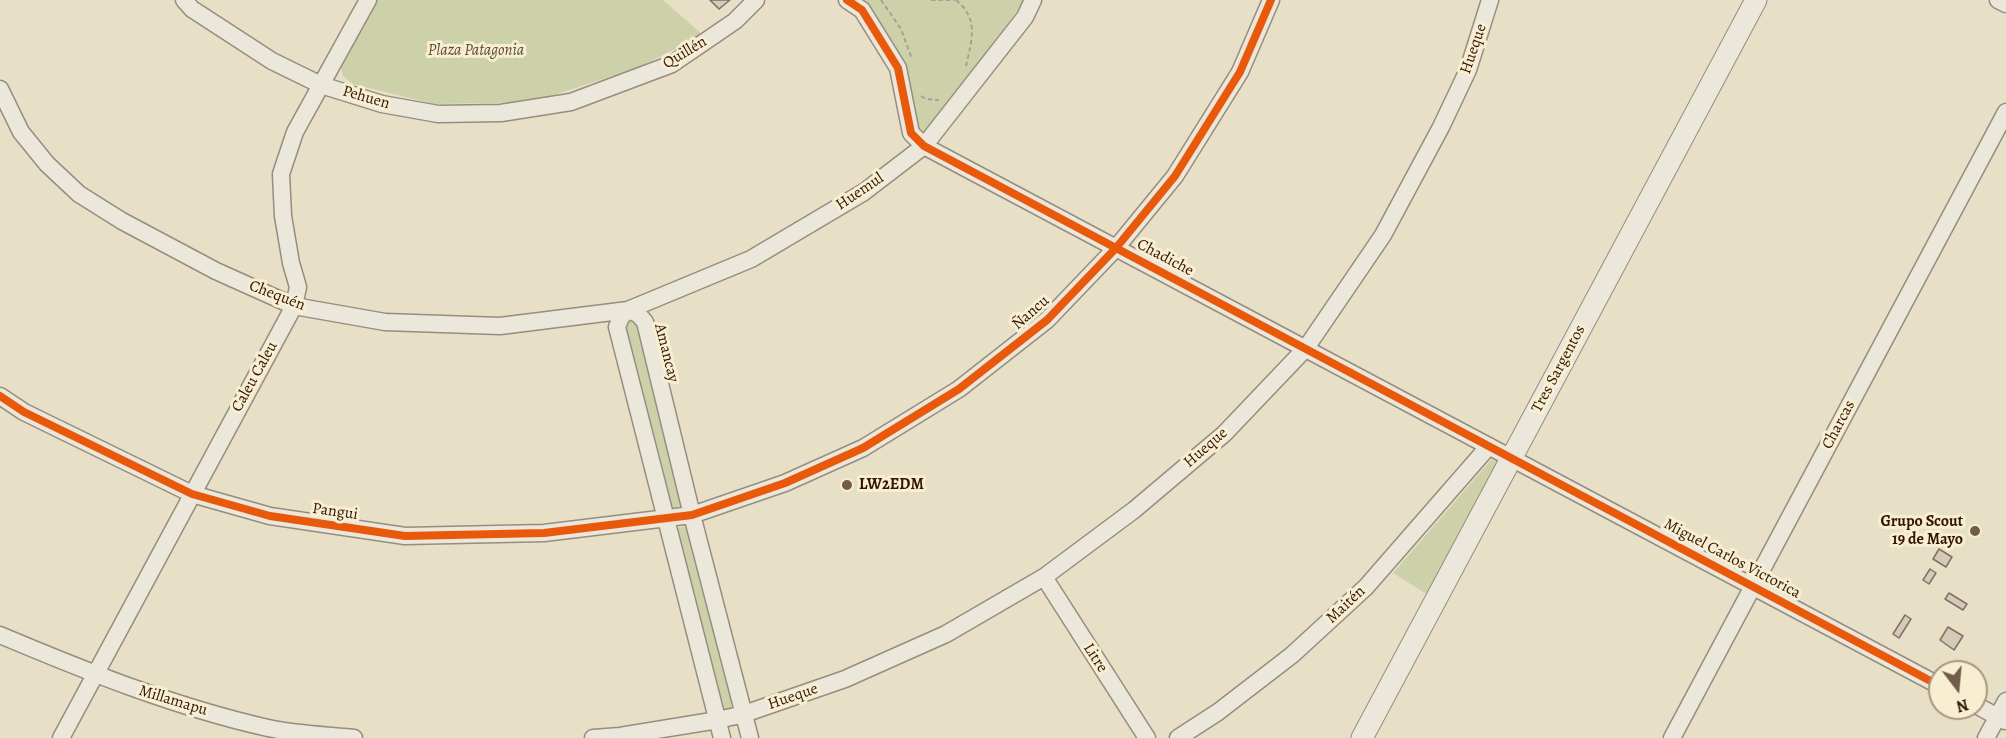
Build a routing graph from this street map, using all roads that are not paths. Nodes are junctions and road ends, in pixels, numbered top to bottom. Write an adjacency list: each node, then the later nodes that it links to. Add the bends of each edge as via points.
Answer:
1 (184, 0): 11 (street, Pehuen, via 272,61)
2 (368, 0): 11 (street, Caleu Caleu)
3 (756, 0): 13 (street, Quillén, via 735,21 672,64)
4 (847, 0): 15 (street, Chadiche, via 862,10 898,68 911,133)
5 (1033, 0): 15 (street, Huemul, via 1025,17)
6 (1271, 0): 16 (street, Ñancu, via 1240,72 1175,176)
7 (1490, 0): 19 (street, Hueque, via 1468,70 1441,127 1383,235)
8 (1756, 0): 22 (street, Tres Sargentos)
9 (1998, 0): 10 (street)
10 (2006, 4)
11 (321, 85): 13 (street, Pehuen, via 382,104 438,114 501,112); 17 (street, Caleu Caleu, via 295,132 281,174 283,216 298,287)
12 (0, 89): 17 (street, Chequén, via 21,132 79,194 216,271)
13 (571, 102)
14 (2006, 112): 27 (street, Charcas)
15 (924, 146): 16 (street, Chadiche); 18 (street, Huemul, via 864,192 751,259)
16 (1116, 248): 19 (street, Chadiche); 24 (street, Ñancu, via 1047,320 959,389 863,448 785,483)
17 (294, 306): 18 (street, Chequén, via 385,322 500,326); 23 (street, Caleu Caleu)
18 (628, 310): 24 (street, Amancay, via 645,322); 25 (street, via 617,327)
19 (1306, 348): 21 (street, Chadiche); 26 (street, Hueque, via 1224,434 1134,510)
20 (0, 396): 23 (street, Pangui, via 24,412)
21 (1489, 446): 22 (street, Chadiche); 42 (street, Maitén, via 1366,587 1292,655)
22 (1512, 458): 27 (street, Miguel Carlos Victorica); 43 (street, Tres Sargentos)
23 (192, 494): 25 (street, Pangui, via 270,516 405,536 544,533); 29 (street, Caleu Caleu)
24 (692, 515): 25 (street, Pangui); 33 (street, Amancay)
25 (667, 519): 35 (street)
26 (1044, 577): 33 (street, Hueque, via 946,634 845,679); 41 (street, Litre)
27 (1753, 586): 30 (street, Miguel Carlos Victorica); 44 (street, Charcas)
28 (0, 635): 29 (street, Millamapu)
29 (95, 675): 36 (street, Caleu Caleu); 37 (street, Millamapu, via 270,729)
30 (1928, 680)
31 (2006, 700): 34 (street)
32 (1988, 711): 34 (street)
33 (744, 714): 35 (street); 40 (street, Amancay)
34 (2002, 719): 45 (street)
35 (718, 720): 38 (street); 39 (street)
36 (61, 738)
37 (354, 738)
38 (593, 738)
39 (722, 738)
40 (750, 738)
41 (1147, 738)
42 (1178, 738)
43 (1362, 738)
44 (1672, 738)
45 (1986, 738)

